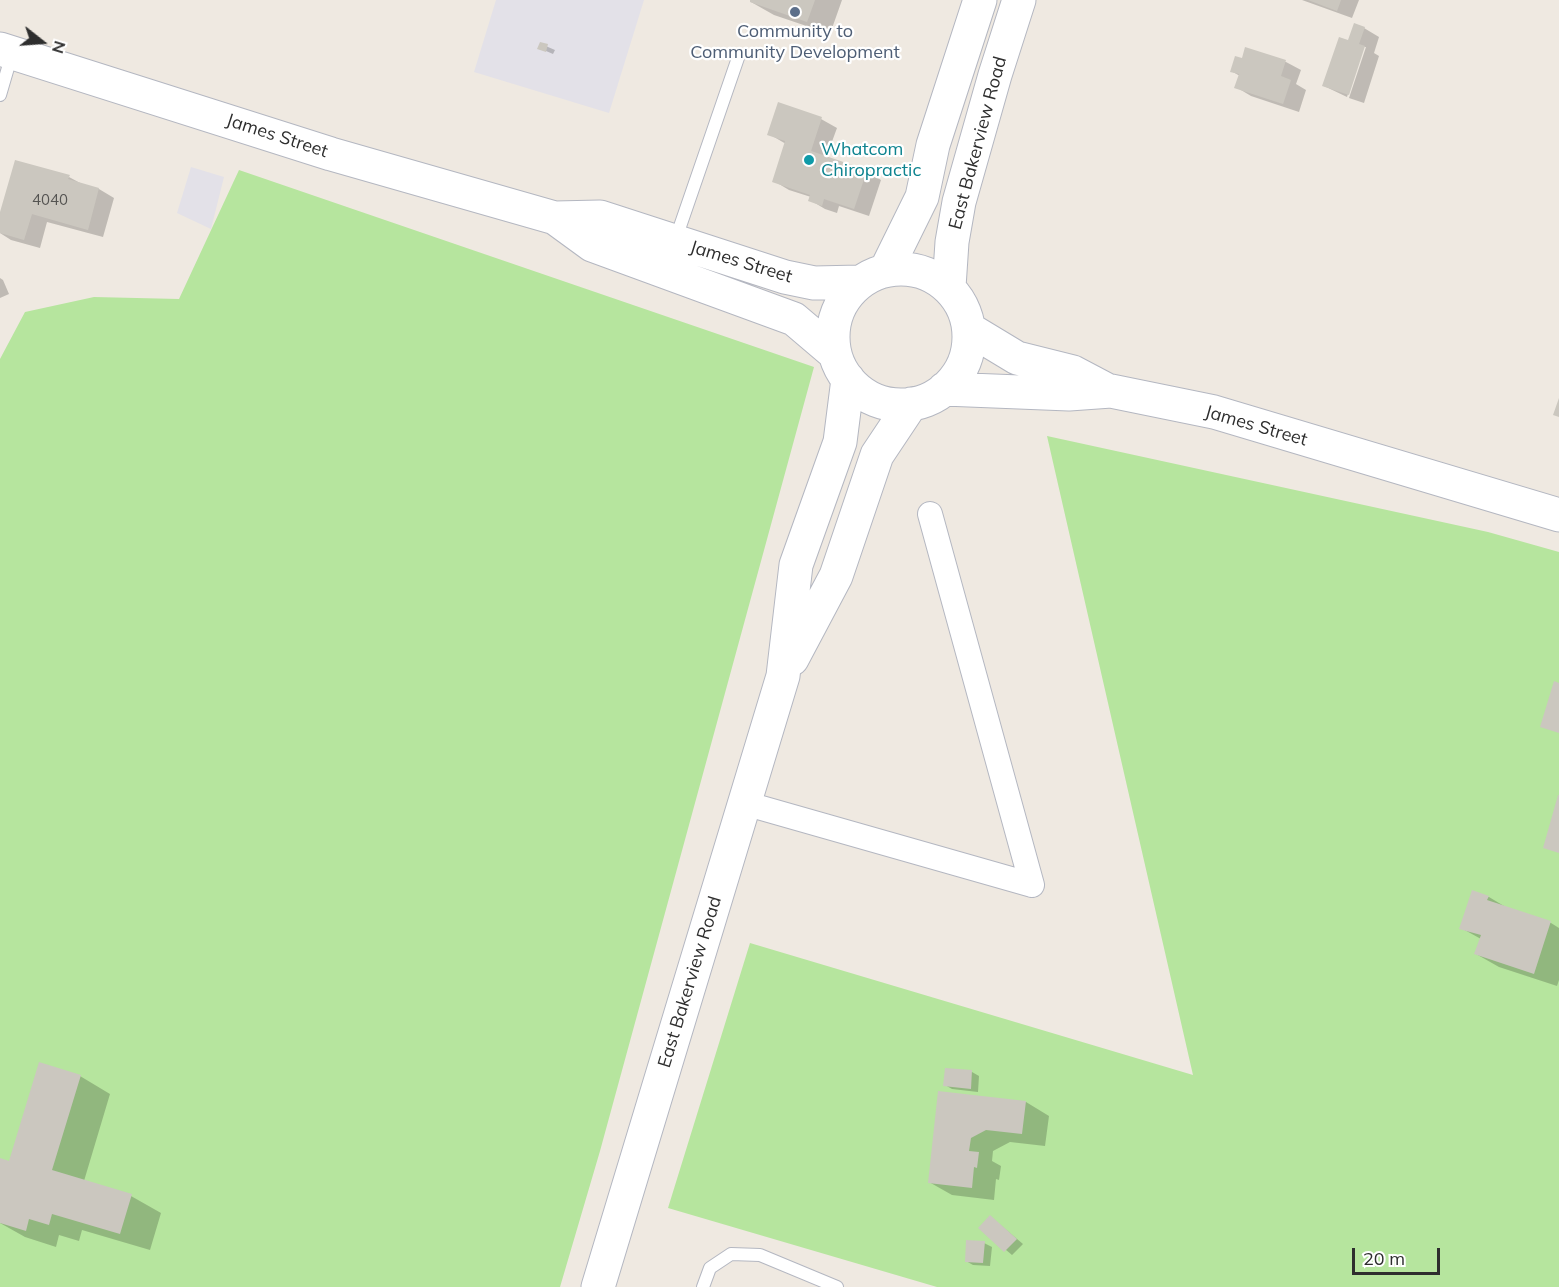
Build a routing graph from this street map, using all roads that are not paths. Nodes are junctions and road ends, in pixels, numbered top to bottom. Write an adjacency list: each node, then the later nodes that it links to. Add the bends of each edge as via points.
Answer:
1 (980, 0): 8 (main road, East Bakerview Road, via 933,145 922,197)
2 (1019, 0): 10 (main road, East Bakerview Road, via 959,202)
3 (6, 51): 5 (lane); 6 (main road, James Street, via 332,154)
4 (739, 55): 7 (lane)
5 (0, 95)
6 (555, 218): 7 (main road, James Street, via 600,217); 9 (main road, James Street, via 591,245)
7 (674, 241): 8 (main road, James Street, via 814,283); 9 (lane)
8 (873, 276): 10 (main road, via 903,268 917,270); 12 (main road, via 848,293 839,307 833,338)
9 (690, 281): 12 (main road, James Street, via 794,319)
10 (949, 287): 11 (main road, via 961,303)
11 (969, 329): 13 (main road, via 963,364); 14 (main road, via 1017,358 1073,372)
12 (841, 366): 15 (main road, via 858,390 871,398 897,405); 18 (main road, East Bakerview Road, via 840,442 796,565)
13 (945, 389): 14 (main road, James Street); 15 (main road)
14 (1111, 392): 17 (main road, James Street, via 1215,412)
15 (911, 404): 18 (main road, East Bakerview Road, via 877,455 836,576)
16 (930, 514): 19 (street, via 1032,885)
17 (1559, 515)
18 (783, 676): 19 (main road, East Bakerview Road)
19 (744, 803): 20 (main road, East Bakerview Road)
20 (598, 1287)
21 (703, 1287): 22 (lane, via 710,1268 731,1254 760,1255)
22 (837, 1287)

